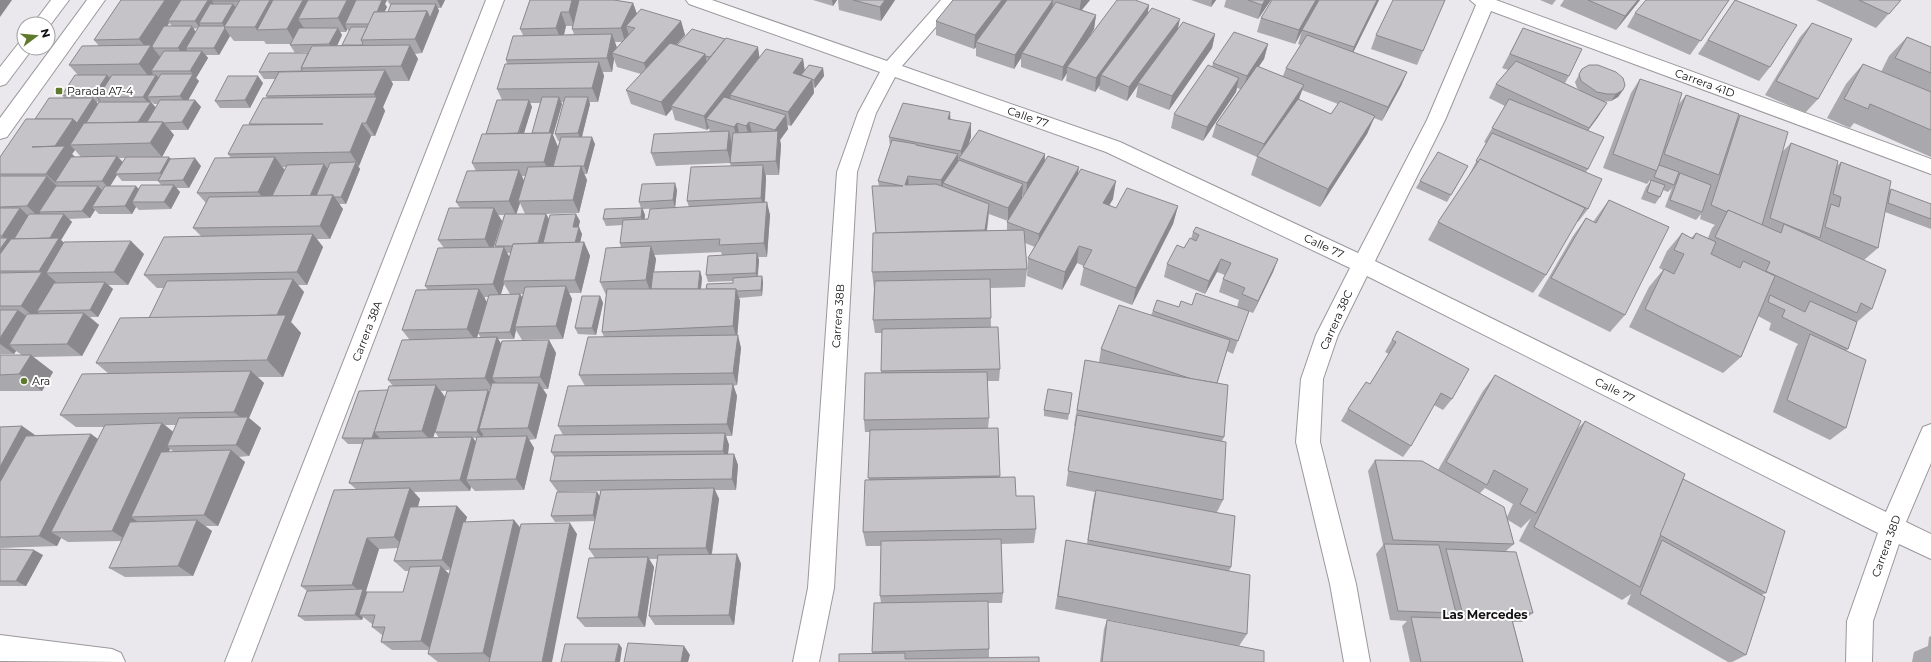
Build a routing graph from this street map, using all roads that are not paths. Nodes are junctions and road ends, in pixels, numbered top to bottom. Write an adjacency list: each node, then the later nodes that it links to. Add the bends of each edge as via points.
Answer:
1 (60, 0): 7 (street)
2 (96, 0): 11 (street)
3 (496, 0): 19 (street, Carrera 38A)
4 (695, 0): 9 (street, Calle 77)
5 (950, 0): 9 (street, Carrera 38B)
6 (1484, 1): 12 (street, Carrera 41D); 13 (street, Carrera 38C, via 1436,120)
7 (48, 16)
8 (18, 56): 10 (street)
9 (890, 69): 13 (street, Calle 77, via 1113,147); 20 (street, Carrera 38B, via 866,113 847,172 821,588)
10 (0, 80)
11 (0, 132)
12 (1931, 167)
13 (1362, 264): 15 (street, Calle 77); 21 (street, Carrera 38C, via 1327,335 1312,379 1308,442 1343,584)
14 (1931, 434): 15 (street, Carrera 38D)
15 (1892, 527): 16 (street, Calle 77); 22 (street, Carrera 38D, via 1860,621)
16 (1931, 547)
17 (0, 648): 18 (street)
18 (112, 662)
19 (238, 662)
20 (806, 662)
21 (1357, 662)
22 (1859, 662)

